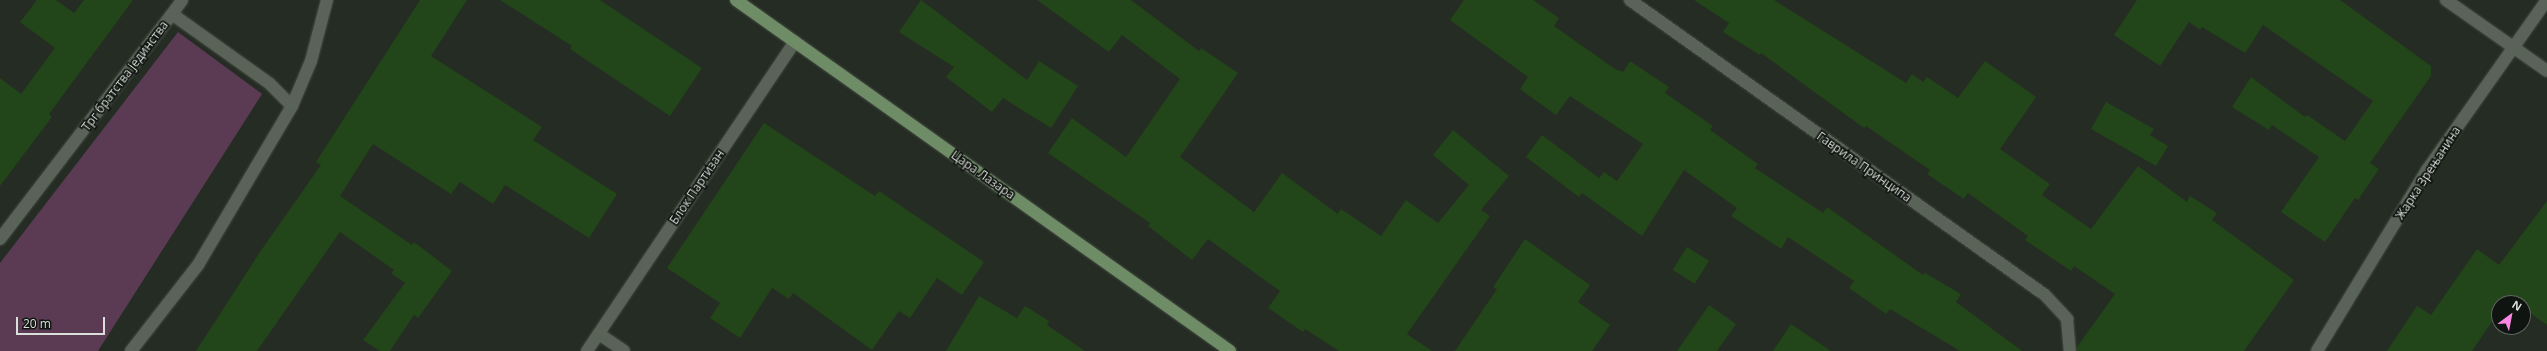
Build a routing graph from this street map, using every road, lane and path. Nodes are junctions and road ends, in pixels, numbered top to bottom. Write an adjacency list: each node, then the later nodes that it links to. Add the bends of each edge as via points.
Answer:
1 (182, 0): 7 (street)
2 (327, 0): 11 (street, via 311,61)
3 (736, 0): 8 (main road, Цара Лазара)
4 (1630, 0): 18 (street, Гаврила Принципа, via 2045,295 2067,319)
5 (2446, 0): 9 (street)
6 (2547, 0): 9 (street, Жарка Зрењанина)
7 (172, 14): 11 (street, Трг братства јединства, via 270,84); 12 (street, Трг братства јединства)
8 (795, 41): 13 (street, Блок Партизан); 17 (main road, Цара Лазара)
9 (2513, 48): 10 (street); 19 (street, Жарка Зрењанина, via 2427,170)
10 (2547, 71)
11 (292, 106): 14 (street, via 198,266)
12 (0, 239)
13 (599, 334): 15 (street, Блок Партизан); 16 (street)
14 (131, 351)
15 (587, 351)
16 (624, 351)
17 (1230, 351)
18 (2070, 351)
19 (2317, 351)

